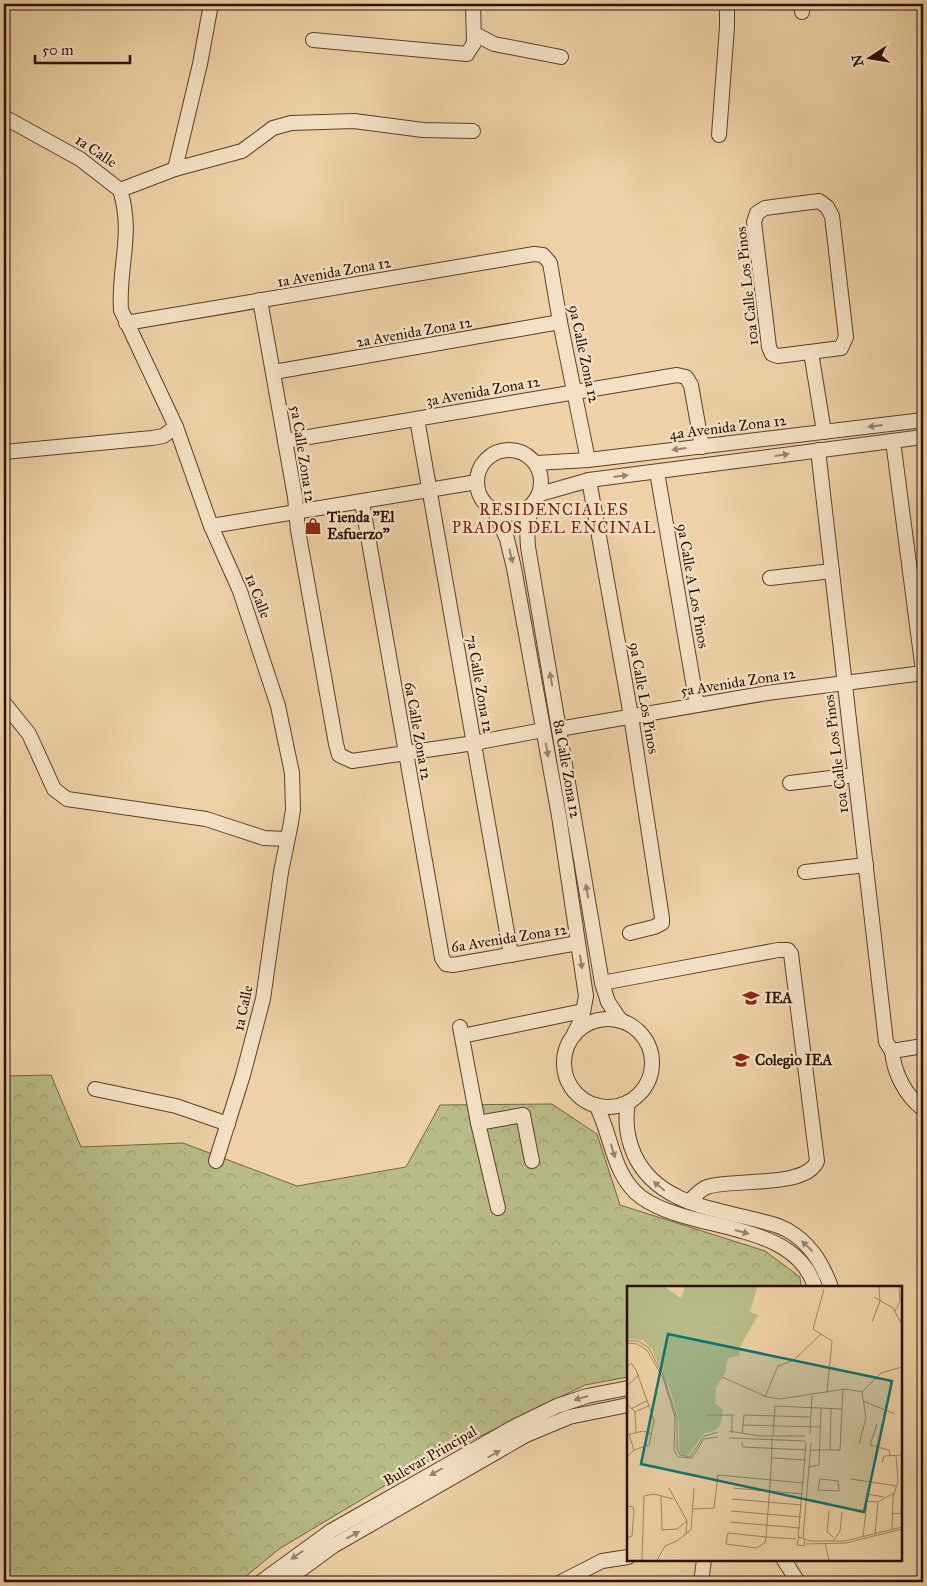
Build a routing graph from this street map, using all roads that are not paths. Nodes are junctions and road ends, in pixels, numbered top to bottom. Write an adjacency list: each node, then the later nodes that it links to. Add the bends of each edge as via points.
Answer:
1 (211, 4): 10 (street)
2 (473, 4): 4 (street)
3 (727, 4): 9 (street)
4 (474, 34): 5 (street, via 467,54); 6 (street, via 494,44)
5 (313, 40)
6 (561, 57)
7 (4, 117): 11 (street, 1a Calle, via 80,159)
8 (473, 131): 10 (street, via 423,130 354,121 302,122 274,128 242,151)
9 (719, 135)
10 (175, 169): 11 (street)
11 (120, 190): 15 (street, 1a Calle, via 128,234 120,294)
12 (546, 256): 13 (street, 1a Avenida Zona 12, via 534,254); 14 (street, 9a Calle Zona 12)
13 (260, 300): 15 (street, 1a Avenida Zona 12); 17 (street, 5a Calle Zona 12)
14 (560, 322): 17 (street, 2a Avenida Zona 12); 18 (street, 9a Calle Zona 12)
15 (126, 323): 21 (street, 1a Calle)
16 (811, 352): 16 (street, 10a Calle Los Pinos, via 778,356 772,354 768,347 754,222 757,213 765,208 819,201 832,216 846,337 841,348); 22 (street)
17 (274, 372): 24 (street, 5a Calle Zona 12)
18 (576, 392): 19 (street, 3a Avenida Zona 12); 26 (street, 3a Avenida Zona 12, via 677,375 686,377 691,385); 29 (street, 9a Calle Zona 12)
19 (417, 419): 24 (street, 3a Avenida Zona 12); 34 (street, 7a Calle Zona 12)
20 (923, 420): 22 (street, 4a Avenida Zona 12, one-way to 22)
21 (176, 427): 28 (street, via 152,438); 40 (street, 1a Calle)
22 (824, 432): 26 (street, 4a Avenida Zona 12)
23 (923, 437): 25 (street)
24 (285, 441): 39 (street, 5a Calle Zona 12)
25 (893, 441): 27 (street); 43 (street)
26 (702, 446): 29 (street, 4a Avenida Zona 12, one-way to 29)
27 (818, 450): 31 (street, one-way to 27); 41 (street, 10a Calle Los Pinos)
28 (4, 452)
29 (588, 460): 30 (street, 4a Avenida Zona 12)
30 (536, 463): 33 (street, via 520,451 499,450 483,462); 35 (street, via 541,473)
31 (657, 472): 32 (street, one-way to 31); 46 (street, 9a Calle A Los Pinos)
32 (589, 480): 35 (street); 47 (street, 9a Calle Los Pinos)
33 (477, 482): 34 (street); 38 (street, via 482,499)
34 (429, 490): 36 (street); 50 (street, 7a Calle Zona 12)
35 (540, 494): 37 (street)
36 (362, 502): 39 (street); 51 (street, 6a Calle Zona 12)
37 (531, 506): 38 (street, via 513,514); 48 (street, 8a Calle Zona 12, one-way to 37, via 528,547)
38 (494, 510): 49 (street, 8a Calle Zona 12, one-way to 49, via 511,554)
39 (296, 513): 40 (street); 51 (street, 5a Calle Zona 12, via 336,744 342,759 352,761)
40 (211, 526): 54 (street, 1a Calle, via 250,618 284,732 293,791)
41 (832, 571): 42 (street); 44 (street, 10a Calle Los Pinos)
42 (770, 578)
43 (923, 672): 44 (street, 5a Avenida Zona 12)
44 (845, 682): 46 (street, 5a Avenida Zona 12); 52 (street, 10a Calle Los Pinos)
45 (4, 703): 54 (street, via 29,734 54,789 67,799 206,819 264,838)
46 (697, 705): 47 (street, 5a Avenida Zona 12)
47 (631, 716): 48 (street, 5a Avenida Zona 12); 57 (street, 9a Calle Los Pinos, via 662,923)
48 (559, 729): 61 (street, 8a Calle Zona 12, one-way to 48)
49 (544, 730): 50 (street); 58 (street, 8a Calle Zona 12, one-way to 58)
50 (474, 743): 51 (street); 59 (street, 7a Calle Zona 12)
51 (405, 754): 60 (street, 6a Calle Zona 12, via 441,955)
52 (855, 775): 53 (street); 55 (street, 10a Calle Los Pinos)
53 (790, 783)
54 (288, 839): 72 (street, 1a Calle, via 262,999)
55 (866, 864): 56 (street); 66 (street, 10a Calle Los Pinos, via 886,1042)
56 (806, 872)
57 (630, 933)
58 (578, 943): 59 (street, 6a Avenida Zona 12); 62 (street, 8a Calle Zona 12, one-way to 62, via 585,990)
59 (511, 955): 60 (street, 6a Avenida Zona 12)
60 (446, 964)
61 (602, 983): 63 (street, 8a Calle Zona 12, via 608,1002); 75 (street, via 778,950 788,950 791,954 817,1161 812,1169 801,1174 708,1187)
62 (583, 1012): 64 (street, 8a Calle Zona 12); 71 (street, via 461,1031)
63 (621, 1021): 64 (street, via 595,1021); 68 (street, via 642,1036 651,1059 646,1084)
64 (574, 1034): 69 (street, via 567,1046 565,1072 578,1096)
65 (923, 1046): 66 (street)
66 (892, 1051): 70 (street, 10a Calle Los Pinos, via 898,1078)
67 (95, 1089): 72 (street, via 176,1106)
68 (628, 1102): 69 (street, via 607,1107); 75 (street, one-way to 68, via 663,1191 637,1161 628,1136)
69 (596, 1105): 77 (street, one-way to 77, via 617,1165 631,1188 641,1197 675,1214 752,1234 781,1246 803,1266)
70 (923, 1109)
71 (478, 1123): 74 (street, via 523,1115); 76 (street)
72 (228, 1124): 73 (street, 1a Calle)
73 (216, 1161)
74 (532, 1161)
75 (689, 1202): 78 (street, one-way to 75, via 811,1249 794,1234 776,1224)
76 (498, 1208)
77 (813, 1286)
78 (832, 1286)
79 (627, 1388): 84 (street, Bulevar Principal, one-way to 84, via 557,1406 516,1426 331,1531)
80 (627, 1405): 85 (street, Bulevar Principal, one-way to 80, via 333,1546 526,1435 569,1416)
81 (627, 1557): 86 (street, via 602,1561)
82 (704, 1561): 87 (street)
83 (785, 1561): 88 (street)
84 (261, 1582)
85 (284, 1582)
86 (561, 1582)
87 (701, 1582)
88 (798, 1582)

